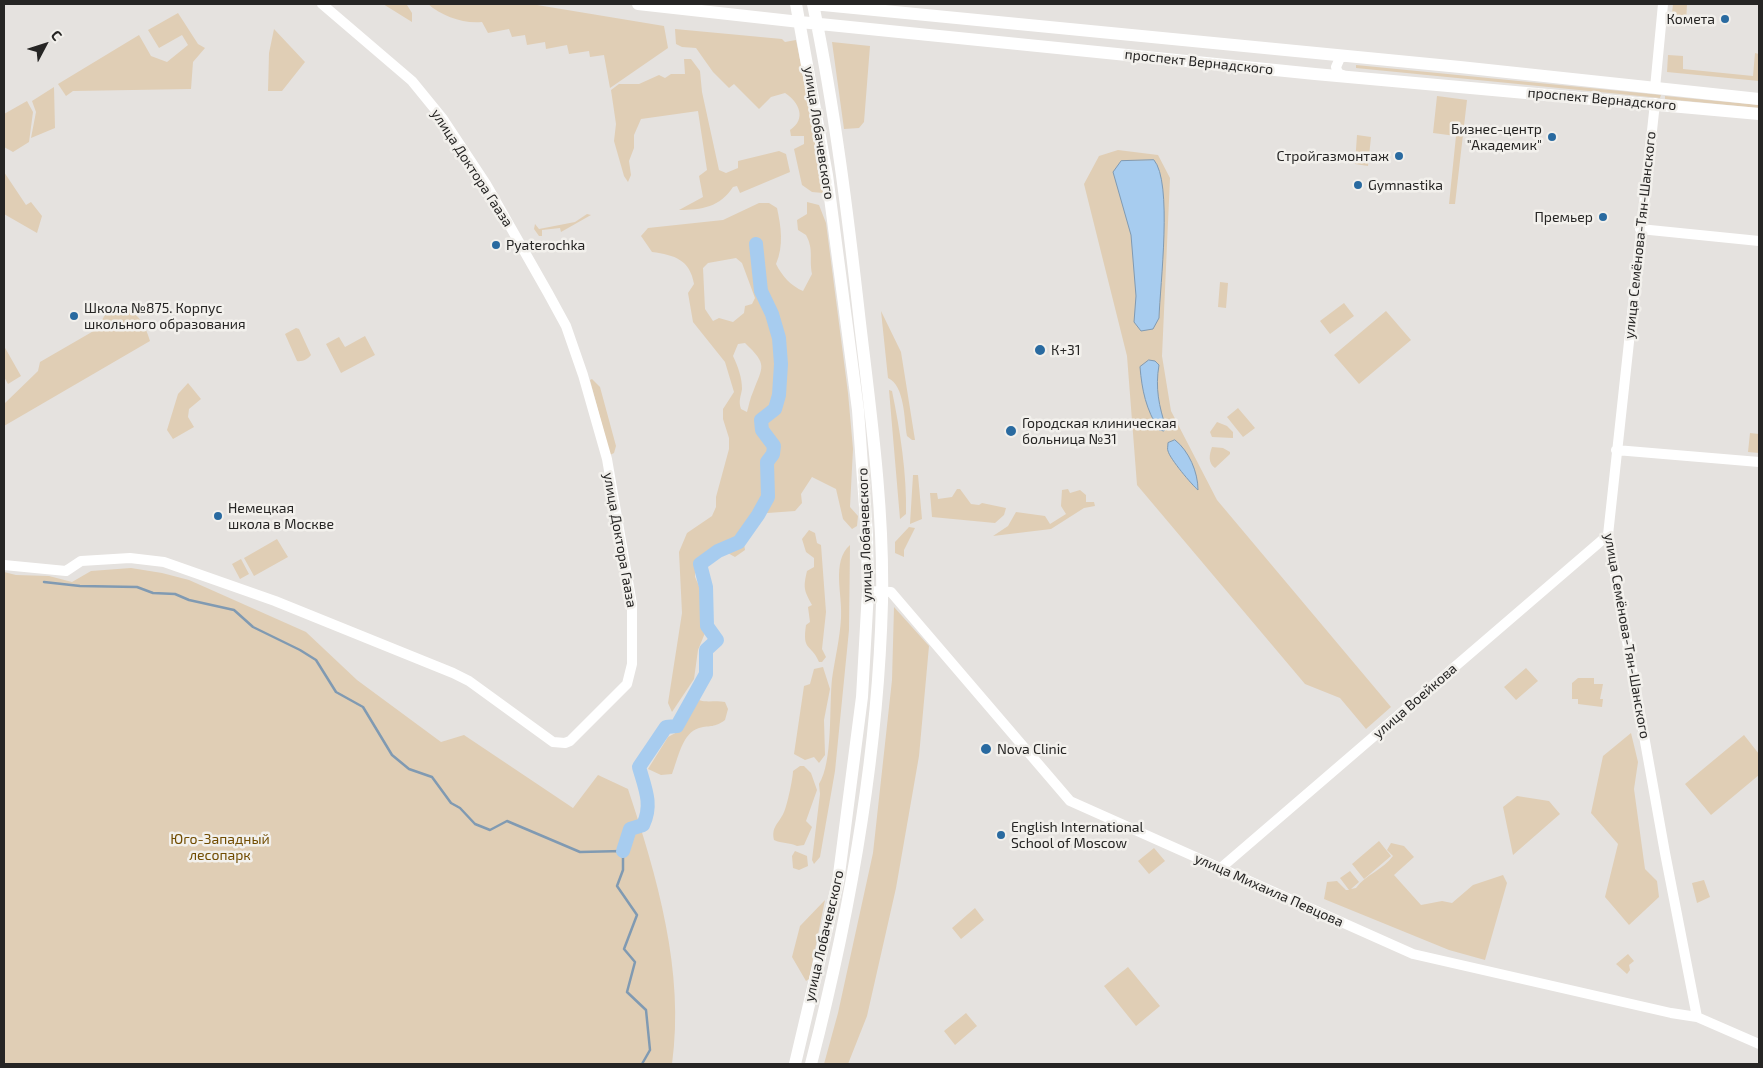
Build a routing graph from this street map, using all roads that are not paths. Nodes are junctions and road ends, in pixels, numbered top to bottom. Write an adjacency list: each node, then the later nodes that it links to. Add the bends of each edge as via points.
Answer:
1 (322, 4): 19 (street, улица Доктора Гааза, via 412,81 443,119 492,193 566,326 607,459 632,604 632,664 626,684 570,741 559,743 453,673 275,601 164,562 130,558 81,562 66,571)
2 (638, 4): 6 (main road, проспект Вернадского)
3 (796, 4): 6 (main road, улица Лобачевского)
4 (813, 4): 7 (main road, улица Лобачевского); 8 (main road, проспект Вернадского)
5 (1663, 4): 10 (street)
6 (800, 22): 7 (main road, проспект Вернадского); 21 (main road, улица Лобачевского, via 827,175 858,410)
7 (817, 23): 9 (main road, проспект Вернадского); 20 (main road, улица Лобачевского, via 843,175 870,401 878,486)
8 (1347, 56): 9 (street, via 1340,58 1336,67); 10 (main road, проспект Вернадского)
9 (1344, 76): 12 (main road, проспект Вернадского)
10 (1655, 88): 11 (main road, проспект Вернадского)
11 (1759, 99)
12 (1655, 104): 13 (main road, проспект Вернадского); 14 (street, улица Семёнова-Тян-Шанского)
13 (1759, 114)
14 (1640, 229): 15 (street); 16 (street, улица Семёнова-Тян-Шанского)
15 (1759, 241)
16 (1616, 450): 17 (street); 18 (street, улица Семёнова-Тян-Шанского)
17 (1759, 462)
18 (1608, 535): 22 (street, улица Воейкова); 23 (street, улица Семёнова-Тян-Шанского)
19 (4, 565)
20 (882, 590): 21 (street); 22 (street, улица Михаила Певцова, via 891,592 1070,801); 26 (main road, улица Лобачевского, via 876,698 853,883)
21 (868, 591): 25 (main road, улица Лобачевского, via 862,697 838,882)
22 (1222, 867): 23 (street, улица Михаила Певцова, via 1413,954)
23 (1697, 1016): 24 (street, улица Михаила Певцова)
24 (1759, 1044)
25 (796, 1064)
26 (811, 1064)

